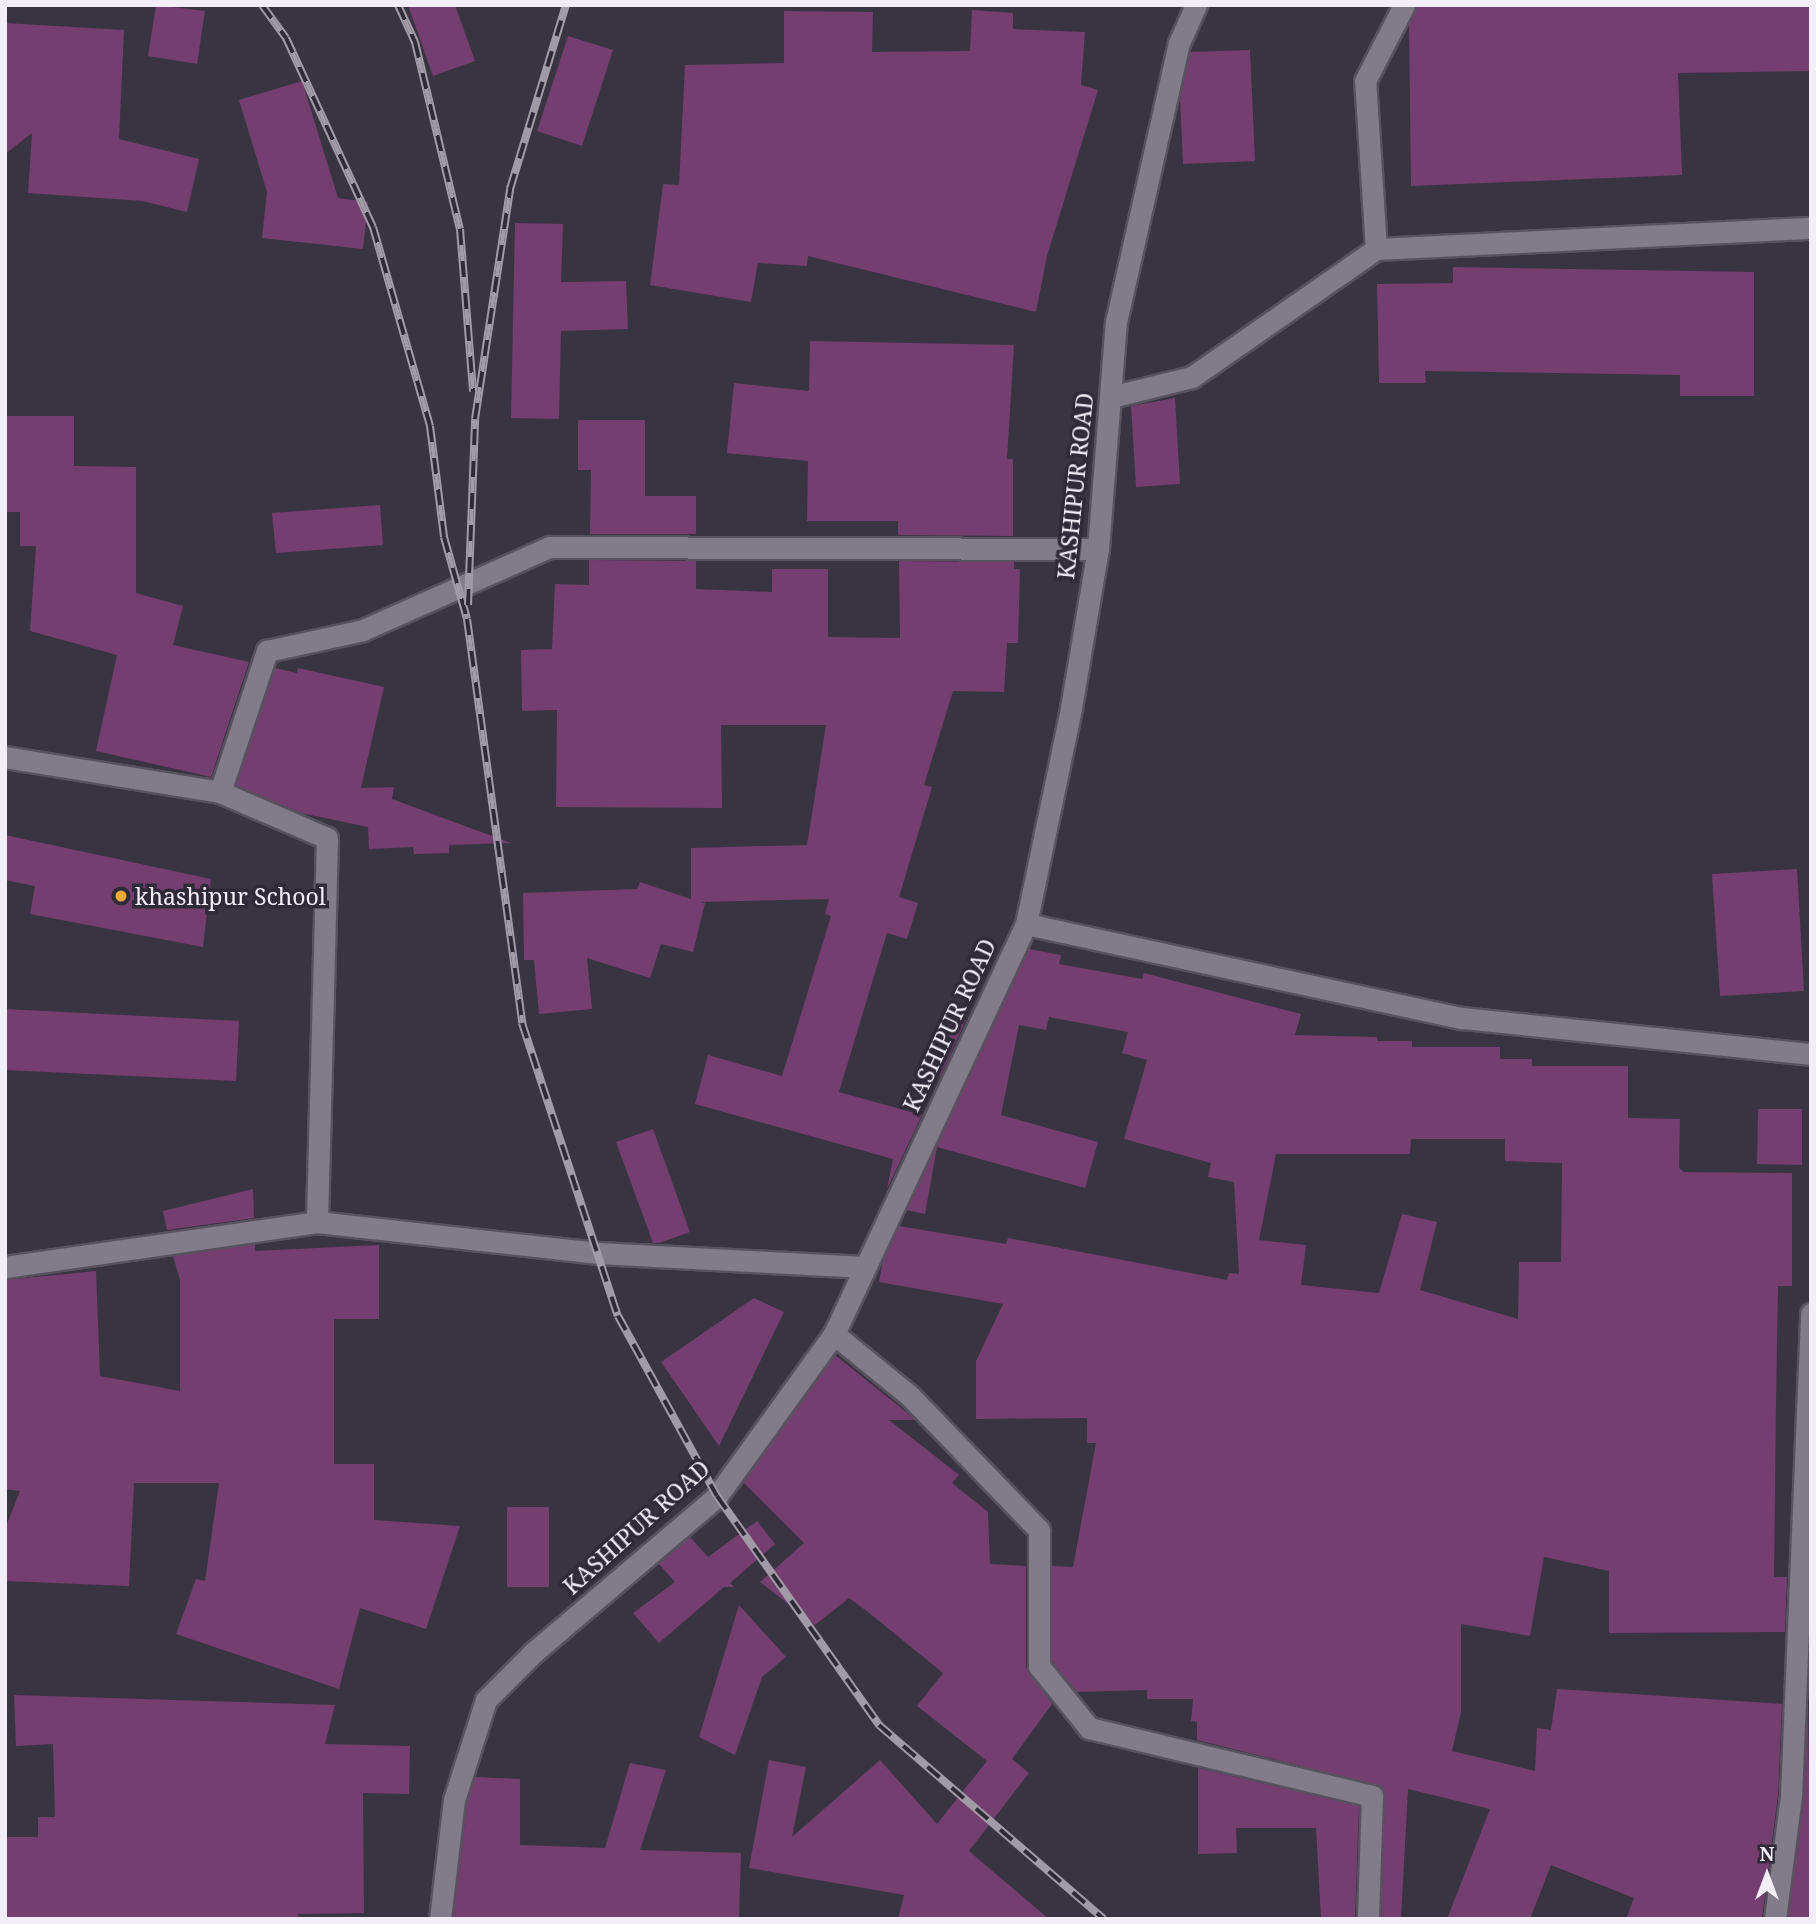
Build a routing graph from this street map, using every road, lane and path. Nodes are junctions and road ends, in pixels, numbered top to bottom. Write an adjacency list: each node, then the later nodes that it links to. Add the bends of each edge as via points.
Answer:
1 (1196, 5): 5 (street, KASHIPUR ROAD, via 1179,43 1116,322)
2 (1404, 5): 4 (street, via 1365,81)
3 (1811, 228): 4 (street)
4 (1376, 249): 5 (street, via 1192,377)
5 (1111, 397): 6 (street, KASHIPUR ROAD)
6 (1098, 550): 8 (street, via 549,547 363,630 267,651); 9 (street, KASHIPUR ROAD, via 1072,708)
7 (5, 757): 8 (street)
8 (220, 792): 11 (street, via 327,838)
9 (1026, 924): 10 (street, via 1462,1018); 13 (street, KASHIPUR ROAD)
10 (1811, 1054)
11 (317, 1222): 12 (street); 13 (street, via 598,1253)
12 (5, 1267)
13 (865, 1267): 15 (street, KASHIPUR ROAD)
14 (1811, 1313): 18 (street, via 1791,1796)
15 (834, 1334): 16 (street, KASHIPUR ROAD, via 717,1496 534,1652 486,1700 454,1800); 17 (street, via 910,1396 1039,1530 1039,1666 1089,1728 1372,1796)
16 (440, 1919)
17 (1368, 1919)
18 (1775, 1919)

